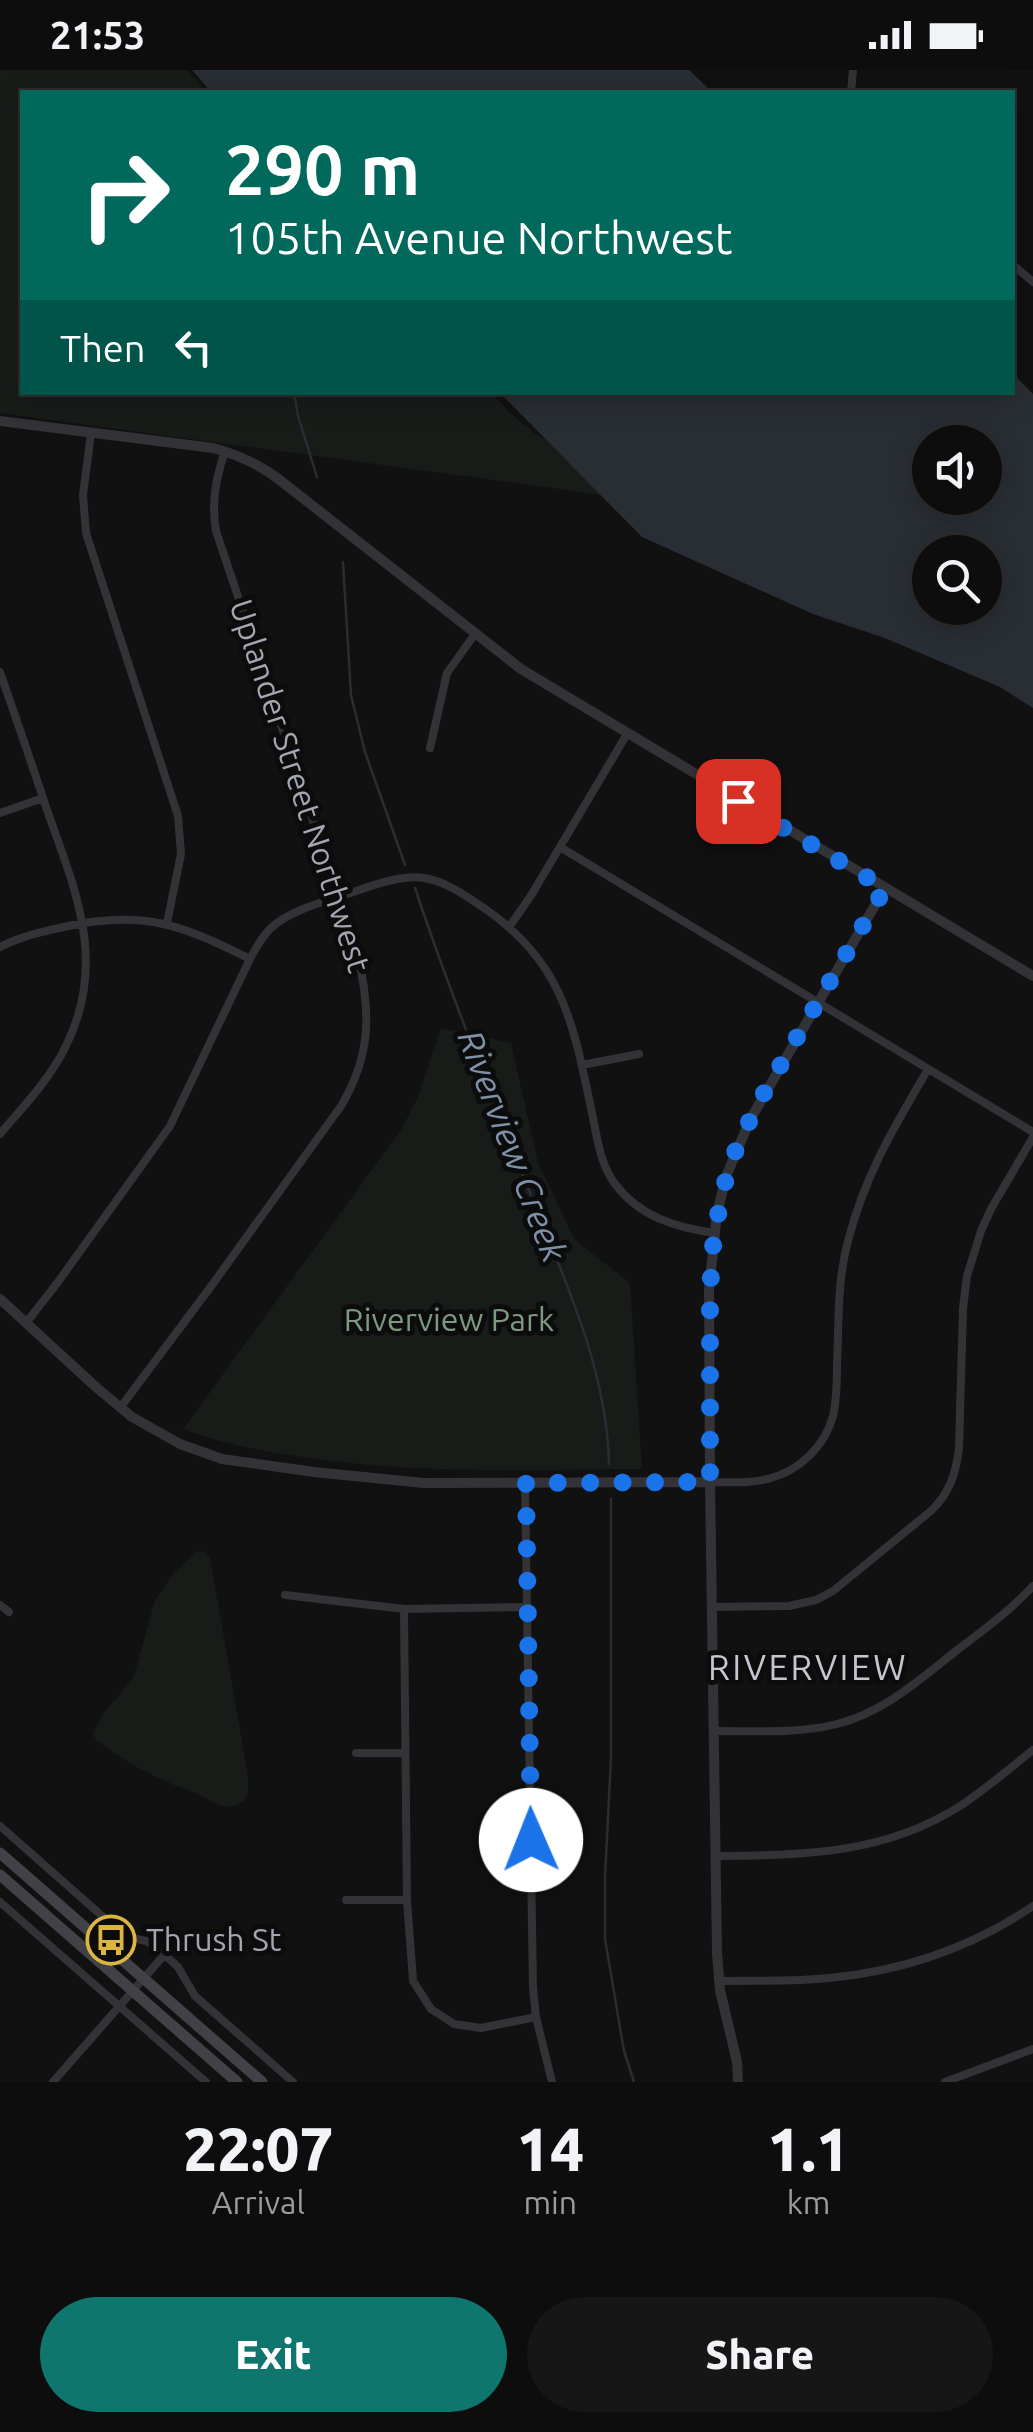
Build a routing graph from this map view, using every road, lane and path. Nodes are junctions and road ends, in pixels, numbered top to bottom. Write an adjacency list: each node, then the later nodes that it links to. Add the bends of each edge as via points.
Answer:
1 (0, 420): 2 (street)
2 (91, 432): 3 (street); 14 (street, via 86,533 178,816 181,854)
3 (224, 451): 4 (street, via 272,473); 12 (street, Uplander Street Northwest, via 214,494 216,531)
4 (475, 634): 6 (street); 7 (street, via 447,673)
5 (1, 678): 8 (street)
6 (627, 734): 10 (street); 11 (street)
7 (430, 748)
8 (43, 798): 9 (street); 13 (street)
9 (0, 813)
10 (560, 847): 15 (street); 19 (street)
11 (885, 888): 18 (street); 19 (street)
12 (339, 897): 15 (street, via 401,877 427,877); 17 (street, via 279,921); 28 (street, Uplander Street Northwest, via 366,1001 366,1046 354,1084)
13 (84, 923): 14 (street); 16 (street); 23 (street, via 84,991 70,1037 51,1072)
14 (167, 923): 17 (street)
15 (510, 926): 21 (street, via 560,993)
16 (0, 947)
17 (250, 959): 27 (street, via 164,1135)
18 (1033, 976)
19 (818, 1002): 22 (street); 25 (street, via 738,1144)
20 (639, 1054): 21 (street)
21 (582, 1065): 25 (street, via 600,1154 614,1182 658,1220)
22 (928, 1069): 24 (street); 29 (street, via 878,1156 848,1241 835,1405 826,1432 803,1462 782,1474)
23 (0, 1134)
24 (1033, 1135): 35 (street, via 991,1209 968,1276 959,1448 947,1493 824,1596 789,1606)
25 (714, 1233): 29 (street)
26 (0, 1300): 27 (street)
27 (26, 1322): 28 (street)
28 (120, 1408): 30 (street, via 180,1444 243,1463 424,1483)
29 (710, 1482): 30 (street); 35 (street)
30 (526, 1483): 34 (street)
31 (1033, 1586): 38 (street, via 906,1691 860,1717 816,1728)
32 (285, 1595): 36 (street)
33 (0, 1604): 37 (street)
34 (527, 1607): 36 (street); 55 (street)
35 (712, 1607): 38 (street)
36 (404, 1609): 41 (street)
37 (8, 1612)
38 (713, 1731): 44 (street)
39 (1033, 1750): 44 (street, via 958,1808 884,1840 818,1854)
40 (356, 1753): 41 (street)
41 (405, 1753): 47 (street)
42 (0, 1826): 50 (street, via 124,1935 151,1942)
43 (0, 1853): 51 (main road)
44 (715, 1856): 52 (street)
45 (0, 1875): 53 (main road)
46 (346, 1900): 47 (street)
47 (408, 1900): 55 (street, via 411,1974 431,2009 473,2028)
48 (0, 1902): 54 (street)
49 (1033, 1906): 52 (street, via 982,1936 896,1968 827,1979)
50 (165, 1954): 51 (street); 61 (street, via 194,1996)
51 (144, 1978): 53 (street); 60 (main road)
52 (719, 1980): 63 (street)
53 (132, 1991): 54 (street); 59 (main road)
54 (119, 2006): 57 (street); 58 (street)
55 (536, 2017): 62 (street)
56 (1033, 2049): 64 (street)
57 (54, 2082)
58 (206, 2082)
59 (236, 2082)
60 (262, 2082)
61 (293, 2082)
62 (552, 2082)
63 (738, 2082)
64 (945, 2082)

